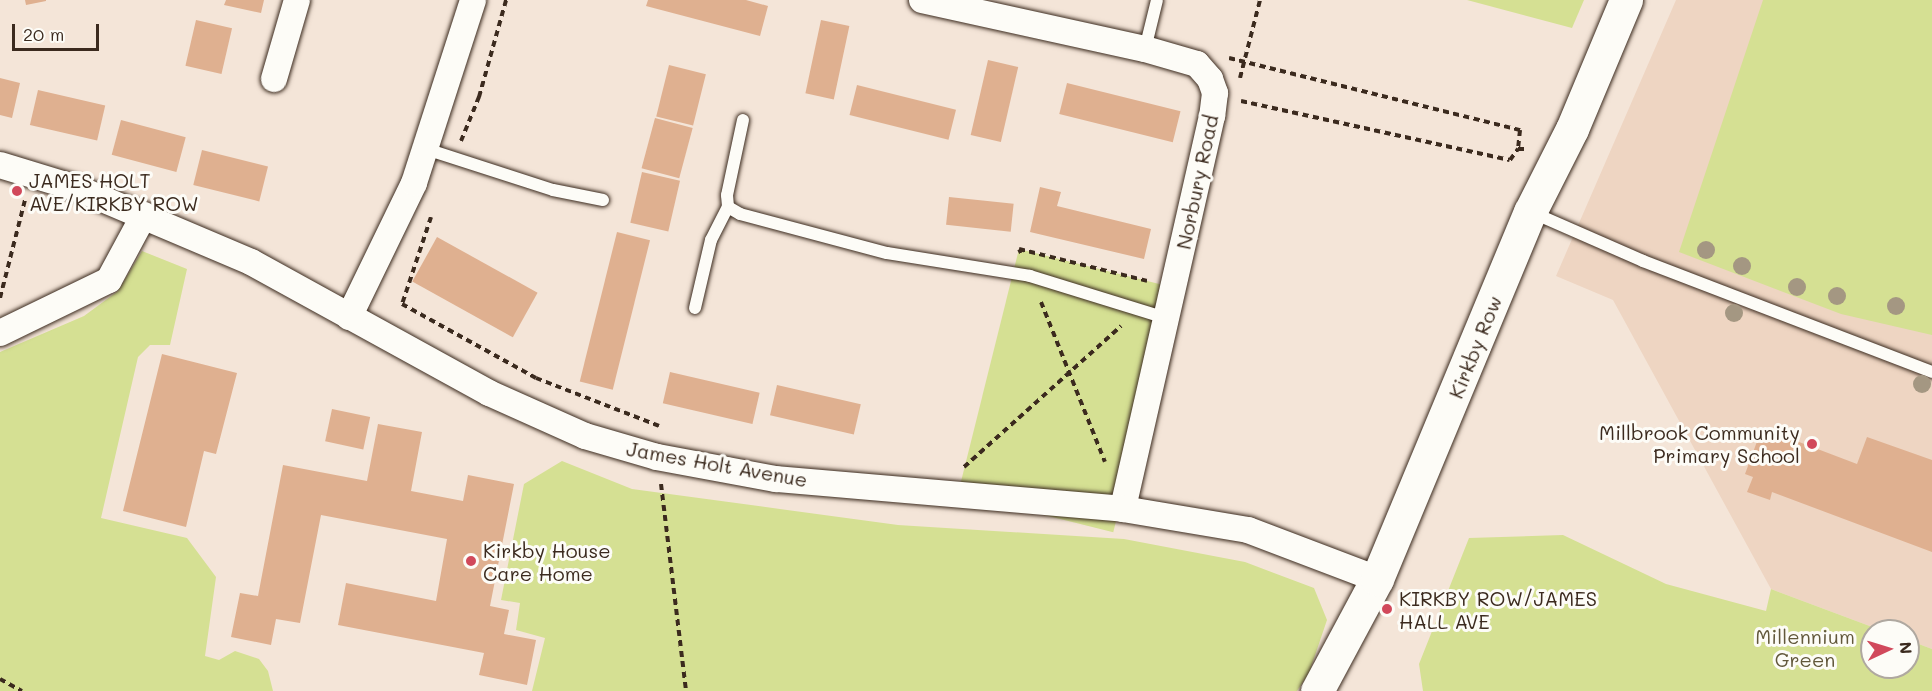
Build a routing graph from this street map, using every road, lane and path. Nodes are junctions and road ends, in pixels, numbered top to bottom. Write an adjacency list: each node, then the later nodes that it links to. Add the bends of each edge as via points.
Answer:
1 (297, 0): 11 (street)
2 (473, 0): 15 (street)
3 (506, 0): 17 (path, via 480,97)
4 (922, 0): 8 (street, Norbury Road)
5 (1157, 0): 8 (lane)
6 (1260, 0): 9 (path)
7 (1626, 0): 22 (street, Kirkby Row, via 1572,129)
8 (1145, 49): 10 (street, Norbury Road)
9 (1244, 61): 10 (path, via 1216,55); 12 (path); 16 (path, via 1520,130)
10 (1191, 62): 12 (street, Norbury Road)
11 (274, 79)
12 (1225, 96): 16 (path, via 1510,160); 26 (street, Norbury Road)
13 (743, 120): 21 (lane, via 727,195)
14 (1531, 142): 16 (path, via 1527,149)
15 (426, 149): 17 (lane); 30 (street, via 414,183)
16 (1518, 149)
17 (453, 158): 20 (lane, via 553,190)
18 (0, 165): 19 (street, James Holt Avenue)
19 (32, 173): 24 (street, James Holt Avenue); 27 (path)
20 (603, 200)
21 (728, 207): 25 (lane, via 740,214 887,253); 28 (lane, via 711,240)
22 (1530, 212): 34 (lane, via 1643,261); 39 (street, Kirkby Row)
23 (432, 214): 35 (path, via 402,304 536,378)
24 (144, 215): 30 (street, James Holt Avenue, via 251,262); 32 (street, via 110,280)
25 (1030, 276): 26 (path, via 1019,249); 29 (lane); 33 (path)
26 (1174, 288): 31 (street, Norbury Road)
27 (0, 298)
28 (695, 308)
29 (1138, 310): 31 (lane); 33 (path)
30 (349, 317): 36 (street, James Holt Avenue, via 489,393 585,436)
31 (1166, 318): 38 (street, Norbury Road)
32 (0, 333)
33 (1069, 372): 37 (path, via 965,465); 38 (path, via 1114,485)
34 (1932, 372)
35 (669, 430)
36 (657, 457): 37 (street, James Holt Avenue, via 776,478); 42 (path)
37 (959, 494): 38 (street, James Holt Avenue)
38 (1126, 497): 39 (street, James Holt Avenue, via 1248,530)
39 (1377, 579): 43 (street, Kirkby Row)
40 (0, 679): 41 (path)
41 (22, 691)
42 (686, 691)
43 (1317, 691)

